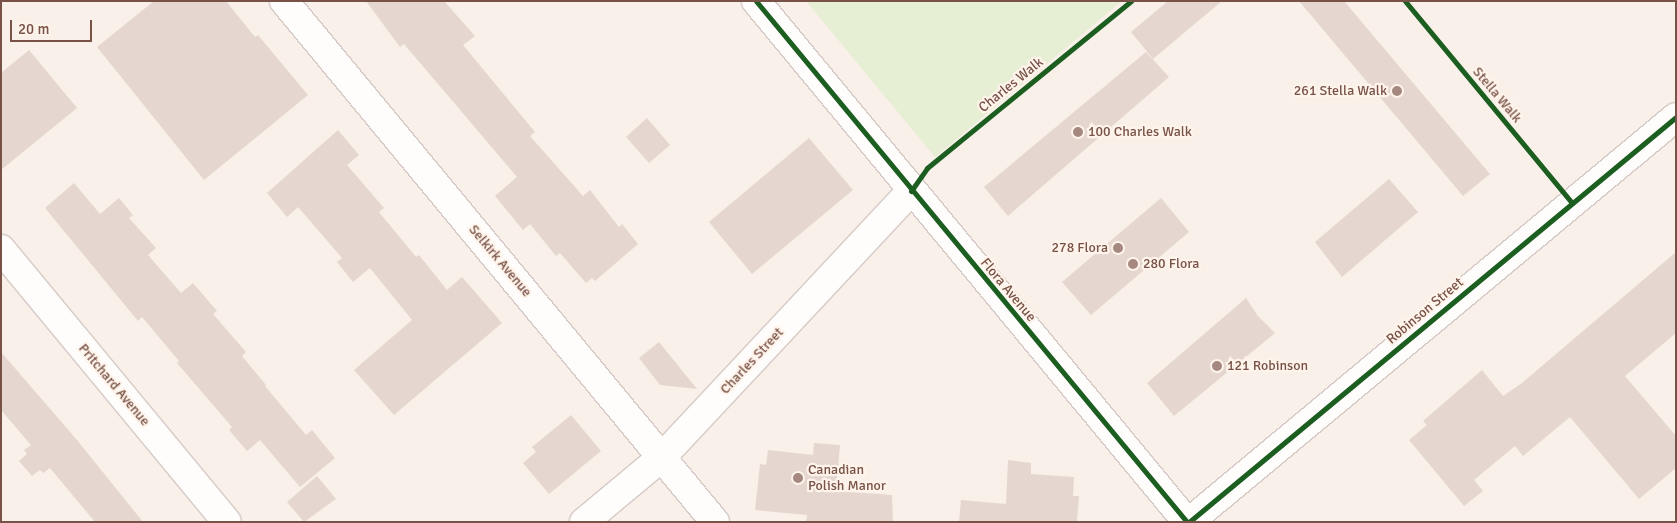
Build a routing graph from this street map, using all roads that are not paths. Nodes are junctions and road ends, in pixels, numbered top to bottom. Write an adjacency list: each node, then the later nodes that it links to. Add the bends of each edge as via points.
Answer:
1 (284, 1): 6 (street, Selkirk Avenue)
2 (756, 1): 4 (street, Flora Avenue)
3 (1676, 117): 10 (street, Robinson Street)
4 (911, 191): 6 (street, Charles Street); 10 (street, Flora Avenue)
5 (1, 249): 7 (street, Pritchard Avenue)
6 (662, 457): 8 (street, Charles Street); 9 (street, Selkirk Avenue)
7 (227, 522)
8 (584, 522)
9 (715, 522)
10 (1188, 522)

